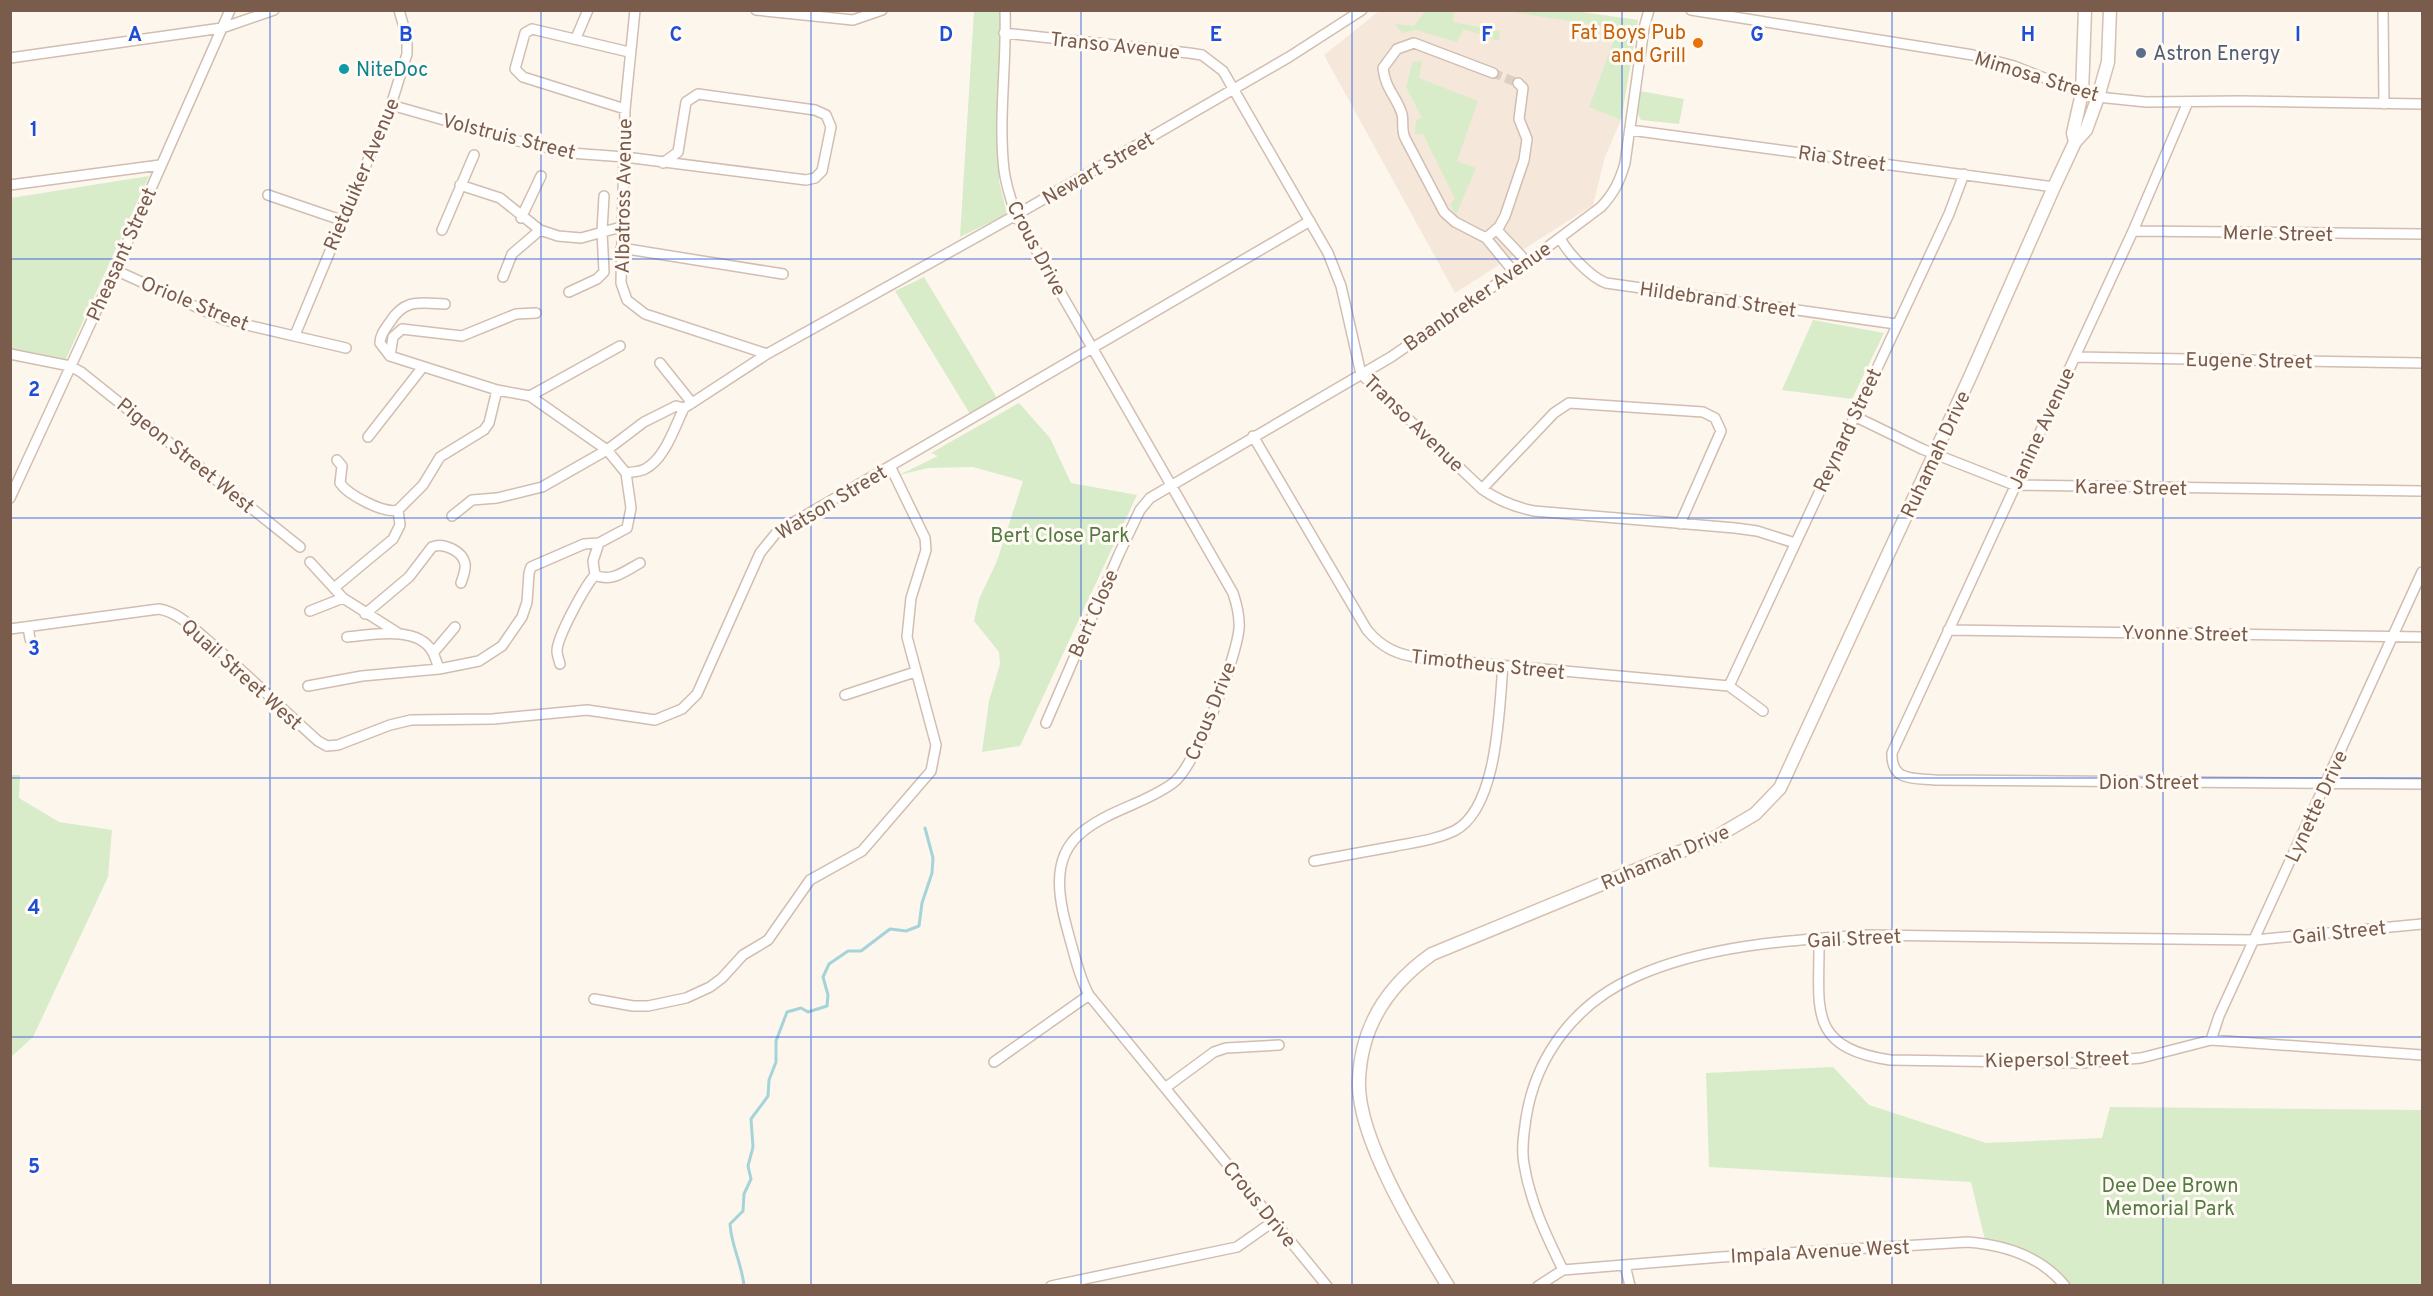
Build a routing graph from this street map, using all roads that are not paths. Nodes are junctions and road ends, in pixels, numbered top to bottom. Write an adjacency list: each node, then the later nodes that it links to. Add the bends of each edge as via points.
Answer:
1 (231, 10): 15 (street, Pheasant Street)
2 (274, 10): 15 (street)
3 (399, 10): 28 (street, Rietduiker Avenue, via 408,47)
4 (588, 10): 17 (street)
5 (635, 10): 18 (street, Albatross Avenue)
6 (756, 10): 7 (street, via 853,20)
7 (882, 10)
8 (1362, 10): 22 (street, Newart Street)
9 (1649, 10): 30 (street, Baanbreker Avenue)
10 (1691, 10): 23 (street, Mimosa Street, via 1973,55 2014,66)
11 (2085, 10): 23 (street, Ruhamah Drive)
12 (2110, 10): 24 (street, Ruhamah Drive, via 2108,62)
13 (2383, 10): 26 (street)
14 (1006, 11): 16 (street, Crous Drive)
15 (222, 28): 19 (street); 35 (street, Pheasant Street)
16 (1007, 36): 22 (street, Transo Avenue, via 1202,56 1223,71); 43 (street, Crous Drive, via 1002,145 1006,182)
17 (576, 38): 18 (street); 29 (street, via 529,30 516,71 523,77)
18 (629, 52): 29 (street, Albatross Avenue)
19 (10, 58)
20 (1493, 73): 54 (street, via 1414,43 1397,49 1383,69 1386,86 1402,114 1405,138 1444,212)
21 (1518, 83): 50 (street, via 1523,88 1519,119 1527,143)
22 (1234, 89): 43 (street, Newart Street); 46 (street, Transo Avenue)
23 (2082, 93): 24 (street, Mimosa Street); 31 (street, Ruhamah Drive, via 2073,133)
24 (2098, 97): 25 (street, Mimosa Street); 31 (street, Ruhamah Drive, via 2084,135)
25 (2188, 102): 26 (street, Mimosa Street); 52 (street, Janine Avenue)
26 (2384, 104): 27 (street, Mimosa Street)
27 (2422, 104)
28 (391, 105): 33 (street, Volstruis Street, via 570,153); 45 (street, Rietduiker Avenue)
29 (625, 109): 33 (street, Albatross Avenue)
30 (1630, 130): 36 (street, Ria Street); 55 (street, Baanbreker Avenue, via 1621,179 1613,194)
31 (2075, 142): 40 (street, Ruhamah Drive)
32 (474, 155): 39 (street)
33 (625, 157): 34 (street, Volstruis Street); 47 (street, Albatross Avenue)
34 (663, 163): 34 (street, Volstruis Street, via 806,180 820,174 831,127 822,112 694,95 686,102 678,152)
35 (160, 165): 38 (street); 58 (street, Pheasant Street)
36 (1964, 174): 40 (street, Ria Street); 65 (street, Reynard Street)
37 (541, 176): 44 (street)
38 (10, 185)
39 (460, 185): 44 (street, via 500,198); 48 (street)
40 (2054, 188): 86 (street, Ruhamah Drive)
41 (268, 195): 45 (street)
42 (604, 196): 51 (street)
43 (1016, 215): 69 (street, Crous Drive); 71 (street, Newart Street)
44 (521, 218): 49 (street)
45 (341, 220): 66 (street, Rietduiker Avenue)
46 (1310, 221): 69 (street, Watson Street); 78 (street, Transo Avenue, via 1341,286)
47 (621, 227): 51 (street); 56 (street, Albatross Avenue)
48 (442, 230)
49 (540, 230): 51 (street, via 574,238); 61 (street, via 512,254)
50 (1496, 230): 54 (street); 57 (street)
51 (602, 231): 62 (street, via 604,272)
52 (2133, 231): 53 (street, Merle Street); 73 (street, Janine Avenue)
53 (2422, 234)
54 (1486, 238): 59 (street)
55 (1560, 238): 57 (street, Baanbreker Avenue); 65 (street, Hildebrand Street, via 1565,248 1606,283)
56 (621, 248): 60 (street); 71 (street, Albatross Avenue, via 622,292 635,309 666,323)
57 (1527, 262): 59 (street, Baanbreker Avenue)
58 (115, 270): 66 (street, Oriole Street, via 225,320); 76 (street, Pheasant Street)
59 (1514, 272): 78 (street, Baanbreker Avenue)
60 (783, 274)
61 (503, 277)
62 (569, 292)
63 (445, 304): 72 (street, via 415,303 400,308 380,341)
64 (536, 313): 72 (street, via 516,314 462,336 399,330 392,340)
65 (1896, 324): 82 (street, Reynard Street)
66 (295, 335): 68 (street, Oriole Street)
67 (620, 346): 80 (street)
68 (345, 348)
69 (1092, 349): 88 (street, Watson Street); 90 (street, Crous Drive)
70 (10, 354): 76 (street)
71 (767, 354): 81 (street, Newart Street)
72 (390, 356): 77 (street)
73 (2074, 357): 75 (street, Eugene Street); 91 (street, Janine Avenue)
74 (660, 363): 81 (street)
75 (2422, 363)
76 (70, 366): 94 (street, Pheasant Street); 100 (street, Pigeon Street West, via 97,383)
77 (422, 368): 79 (street); 84 (street)
78 (1361, 374): 83 (street, Baanbreker Avenue); 92 (street, Transo Avenue)
79 (497, 390): 80 (street); 95 (street, via 484,430 440,458 423,485)
80 (531, 396): 85 (street)
81 (688, 405): 85 (street, via 653,417); 89 (street, via 656,459 642,470)
82 (1854, 416): 86 (street, Karee Street); 99 (street, Reynard Street)
83 (1253, 436): 90 (street, Baanbreker Avenue); 121 (street, Timotheus Street, via 1375,640 1401,655)
84 (368, 437)
85 (607, 450): 89 (street); 96 (street, via 542,487 472,500)
86 (1934, 454): 91 (street, Karee Street); 149 (street, Ruhamah Drive, via 1791,768 1769,801 1716,837 1432,954 1410,970 1384,1000 1370,1028 1362,1059 1359,1081 1363,1109 1397,1198)
87 (337, 460): 95 (street, via 342,466 340,483 346,489 384,510)
88 (890, 466): 123 (street, via 926,544 908,616 907,637); 129 (street, Watson Street, via 792,522 767,542 697,694 673,714 655,720 587,710 493,719 411,720)
89 (626, 473): 98 (street, via 629,522 623,532)
90 (1172, 485): 128 (street, Bert Close, via 1156,492 1140,510); 137 (street, Crous Drive, via 1233,593 1239,618 1238,638 1217,700 1181,776 1163,790 1081,833 1073,840 1061,866 1061,905)
91 (2014, 485): 93 (street, Karee Street); 113 (street, Janine Avenue)
92 (1482, 489): 97 (street, Transo Avenue, via 1514,507 1534,511); 97 (street, via 1551,416 1569,403 1703,412 1714,418 1721,431)
93 (2422, 491)
94 (10, 498)
95 (398, 510): 106 (street, via 400,525 393,539)
96 (452, 516)
97 (1680, 524): 99 (street, Transo Avenue, via 1757,531)
98 (599, 543): 104 (street, via 593,561); 122 (street, via 584,544 536,564 529,573 526,610 502,646 479,662)
99 (1795, 543): 125 (street, Reynard Street)
100 (300, 548)
101 (310, 562): 106 (street)
102 (640, 563): 104 (street, via 608,579)
103 (2422, 572): 115 (street, Lynette Drive)
104 (595, 575): 120 (street, via 559,641)
105 (461, 584): 109 (street, via 463,558 449,547 437,545 409,577)
106 (334, 588): 107 (street)
107 (343, 598): 108 (street); 109 (street)
108 (310, 611)
109 (365, 614): 114 (street)
110 (28, 627): 112 (street, Quail Street West); 118 (street); 129 (street, Quail Street West, via 165,610 184,620 231,659)
111 (455, 627): 119 (street)
112 (10, 629)
113 (1948, 630): 115 (street, Yvonne Street); 130 (street, Janine Avenue)
114 (398, 633): 116 (street); 119 (street, via 425,644)
115 (2394, 636): 117 (street, Yvonne Street); 131 (street, Lynette Drive)
116 (347, 637)
117 (2422, 637)
118 (30, 639)
119 (433, 653): 122 (street)
120 (561, 664)
121 (1503, 665): 125 (street, Timotheus Street); 133 (street, via 1486,790 1471,817 1434,839)
122 (439, 669): 124 (street)
123 (915, 672): 126 (street); 138 (street, via 934,733 935,760 931,771 869,843 810,880 768,940 743,955 710,987 686,998 648,1006)
124 (308, 686)
125 (1729, 686): 127 (street)
126 (844, 695)
127 (1763, 711)
128 (1046, 723)
129 (327, 746)
130 (1892, 753): 131 (street, Dion Street, via 1893,767 1901,776 1935,780)
131 (2326, 783): 132 (street, Dion Street); 136 (street, Lynette Drive)
132 (2422, 784)
133 (1314, 861)
134 (2422, 924): 136 (street, Gail Street)
135 (1819, 938): 136 (street, Gail Street, via 1867,935); 139 (street, Kiepersol Street, via 1823,1022 1839,1044 1872,1057 2082,1063 2141,1058); 146 (street, Gail Street, via 1731,949 1635,977 1570,1022 1553,1044 1528,1104 1523,1161 1540,1224)
136 (2255, 940): 139 (street, Lynette Drive)
137 (1089, 995): 142 (street); 143 (street, Crous Drive)
138 (594, 999)
139 (2211, 1040): 141 (street, Kiepersol Street)
140 (1279, 1045): 143 (street, via 1215,1052)
141 (2422, 1055)
142 (994, 1062)
143 (1165, 1088): 144 (street, Crous Drive)
144 (1274, 1221): 147 (street, via 1231,1249); 148 (street, Crous Drive)
145 (1625, 1265): 146 (street, Impala Avenue West); 151 (street); 152 (street, Impala Avenue West, via 1968,1242 1988,1244 2034,1259 2054,1272)
146 (1563, 1270): 150 (street)
147 (1050, 1286)
148 (1327, 1286)
149 (1448, 1286)
150 (1538, 1286)
151 (1630, 1286)
152 (2065, 1286)

